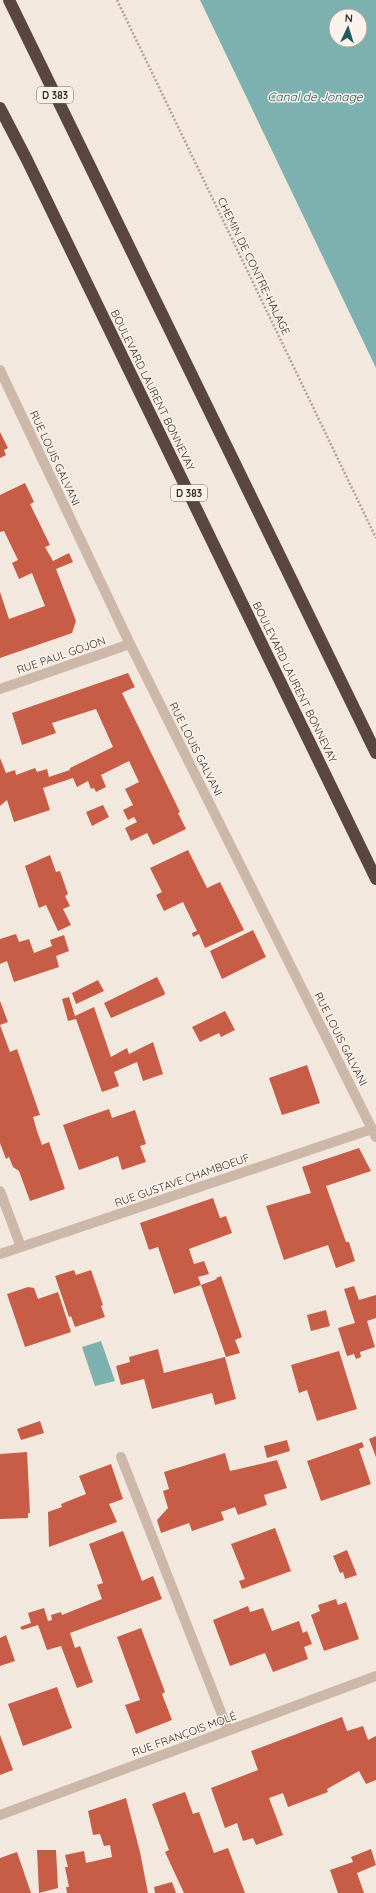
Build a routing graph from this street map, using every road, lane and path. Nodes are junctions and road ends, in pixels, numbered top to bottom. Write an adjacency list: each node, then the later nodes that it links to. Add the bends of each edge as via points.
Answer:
1 (9, 0): 8 (highway, D 383)
2 (117, 0): 5 (path, CHEMIN DE CONTRE-HALAGE)
3 (0, 108): 9 (highway, BOULEVARD LAURENT BONNEVAY / D 383)
4 (0, 370): 6 (street, RUE LOUIS GALVANI)
5 (376, 538)
6 (130, 644): 7 (street, RUE PAUL GOJON); 10 (street, RUE LOUIS GALVANI)
7 (0, 689)
8 (376, 752)
9 (376, 879)
10 (374, 1133): 12 (street, RUE GUSTAVE CHAMBOEUF)
11 (0, 1191): 12 (street)
12 (21, 1247): 13 (street, RUE GUSTAVE CHAMBOEUF)
13 (0, 1254)
14 (120, 1457): 16 (street)
15 (376, 1676): 16 (street, RUE FRANÇOIS MOLÉ)
16 (228, 1730): 17 (street, RUE FRANÇOIS MOLÉ)
17 (0, 1815)

